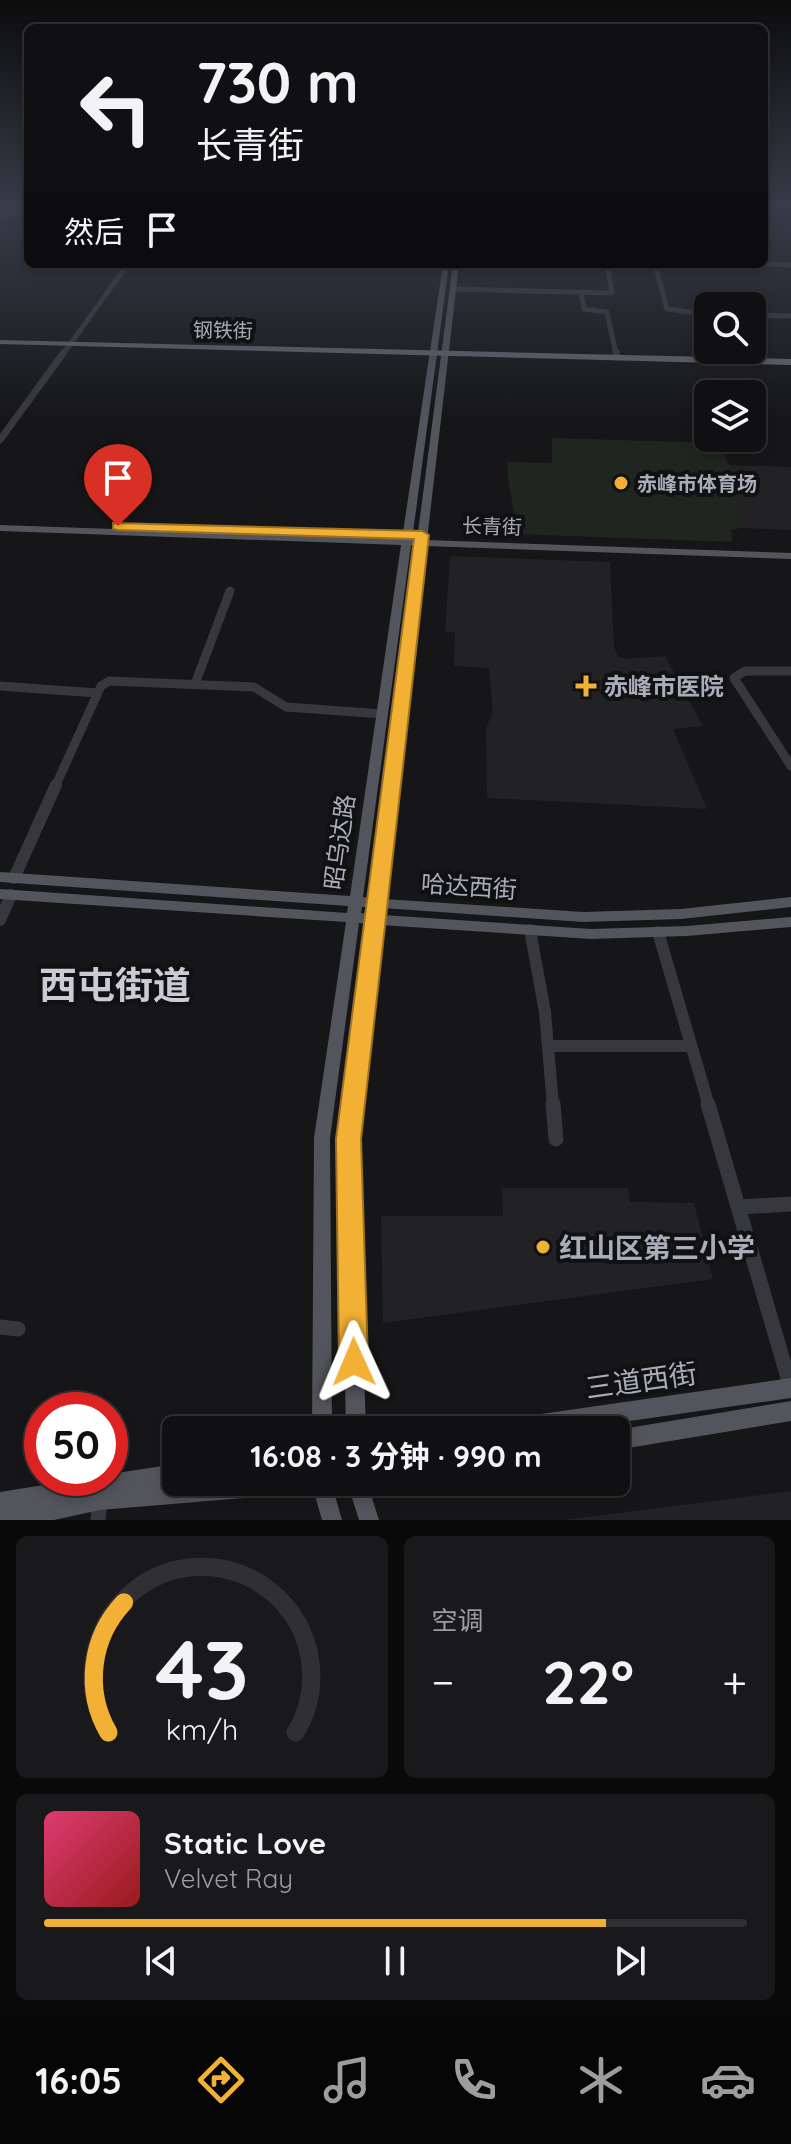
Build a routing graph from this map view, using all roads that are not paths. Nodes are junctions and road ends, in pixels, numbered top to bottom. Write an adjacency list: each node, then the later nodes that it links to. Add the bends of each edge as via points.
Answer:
1 (117, 279): 14 (street)
2 (445, 279): 15 (main road, 昭乌达路)
3 (454, 279): 6 (main road, 昭乌达路)
4 (608, 279): 8 (street)
5 (659, 279): 10 (street, via 667,309)
6 (453, 289): 7 (street); 15 (main road, 昭乌达路)
7 (581, 292): 8 (street); 9 (street, via 584,309)
8 (609, 292): 9 (street, via 611,307)
9 (604, 311): 16 (street)
10 (694, 312)
11 (766, 315): 12 (street)
12 (791, 316)
13 (0, 342): 14 (highway, 钢铁街)
14 (70, 344): 15 (highway, 钢铁街); 19 (street)
15 (440, 353): 16 (highway, 钢铁街); 17 (highway, 钢铁街); 22 (main road, 昭乌达路); 23 (main road, 昭乌达路)
16 (617, 357): 17 (highway, 钢铁街)
17 (791, 364)
18 (0, 420): 19 (street)
19 (14, 421): 20 (street)
20 (0, 440)
21 (0, 525): 22 (main road, 长青街)
22 (405, 537): 23 (main road, 长青街); 30 (main road, 昭乌达路)
23 (421, 538): 24 (main road, 长青街); 35 (main road, 昭乌达路)
24 (791, 553)
25 (230, 591): 27 (street)
26 (791, 671): 31 (street, via 745,671 734,678)
27 (195, 684): 29 (street, via 109,681); 30 (street, via 254,687 286,707)
28 (0, 686): 29 (street)
29 (97, 693): 32 (street)
30 (383, 714): 34 (main road, 昭乌达路)
31 (791, 766)
32 (7, 878): 34 (main road, 哈达西街)
33 (6, 894): 37 (main road, 哈达西街); 38 (street)
34 (357, 900): 35 (main road, 哈达西街); 37 (main road, 昭乌达路)
35 (378, 902): 36 (main road, 哈达西街, via 583,917 681,914); 39 (main road, 昭乌达路)
36 (791, 902)
37 (354, 918): 39 (main road, 哈达西街); 52 (main road, 昭乌达路, via 322,1138)
38 (0, 920)
39 (376, 920): 41 (main road, 哈达西街); 53 (main road, 昭乌达路, via 348,1139)
40 (791, 922): 42 (main road, 哈达西街)
41 (530, 930): 42 (main road, 哈达西街); 43 (street)
42 (658, 932): 44 (street)
43 (548, 1046): 44 (street); 45 (street)
44 (691, 1046): 47 (street)
45 (556, 1139)
46 (791, 1204): 47 (street)
47 (739, 1207): 50 (street)
48 (0, 1327): 49 (street)
49 (18, 1329)
50 (791, 1388): 54 (main road, 三道西街)
51 (791, 1411): 55 (main road)
52 (322, 1416)
53 (356, 1416)
54 (596, 1416)
55 (630, 1438)
56 (162, 1476): 60 (main road)
57 (209, 1496): 61 (main road)
58 (324, 1496): 63 (main road)
59 (361, 1496): 64 (main road)
60 (0, 1502)
61 (99, 1510): 62 (main road)
62 (4, 1520)
63 (332, 1520)
64 (369, 1520)

